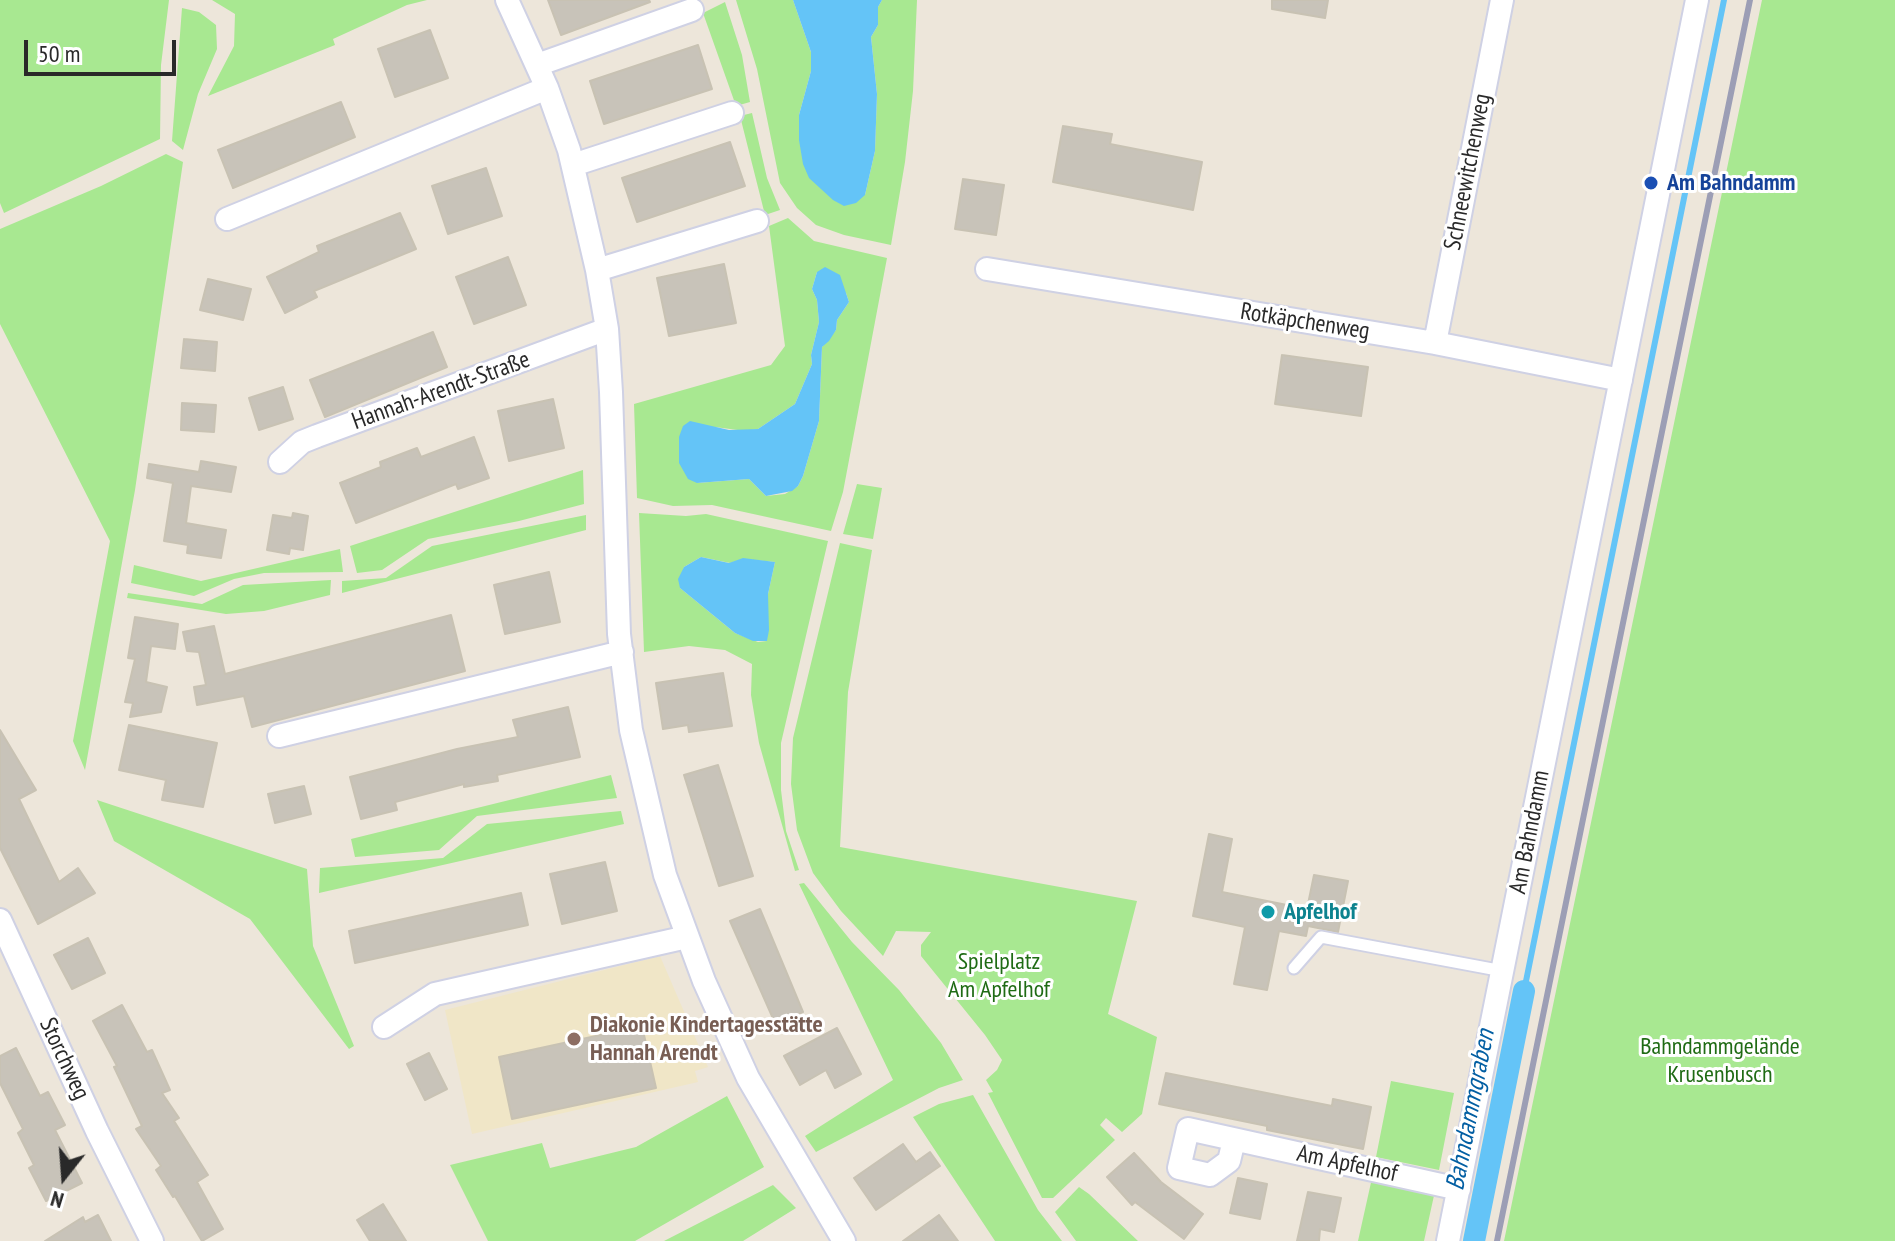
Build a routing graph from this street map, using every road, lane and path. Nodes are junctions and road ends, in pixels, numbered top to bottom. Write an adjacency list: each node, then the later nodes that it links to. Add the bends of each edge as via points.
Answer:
1 (507, 0): 5 (street)
2 (1502, 0): 14 (street, Schneewitchenweg)
3 (1697, 0): 15 (street, Am Bahndamm)
4 (692, 10): 5 (street)
5 (537, 65): 6 (street)
6 (547, 88): 8 (street); 9 (street)
7 (732, 113): 8 (street)
8 (573, 165): 12 (street)
9 (227, 219)
10 (757, 221): 12 (street)
11 (987, 269): 14 (street, Rotkäpchenweg)
12 (597, 270): 13 (street)
13 (607, 329): 16 (street, Hannah-Arendt-Straße, via 302,442); 17 (street)
14 (1435, 343): 15 (street, Rotkäpchenweg)
15 (1621, 380): 22 (street, Am Bahndamm)
16 (280, 462)
17 (622, 652): 18 (street); 20 (street, via 631,730 654,835)
18 (279, 736)
19 (0, 920): 26 (street, Storchweg)
20 (687, 937): 23 (street, via 435,994); 27 (street, via 748,1078)
21 (1294, 968): 22 (lane, via 1321,937)
22 (1503, 971): 25 (street, Am Bahndamm)
23 (384, 1027)
24 (1234, 1140): 25 (street, Am Apfelhof)
25 (1459, 1189): 28 (street, Am Bahndamm)
26 (152, 1241)
27 (844, 1241)
28 (1448, 1241)

